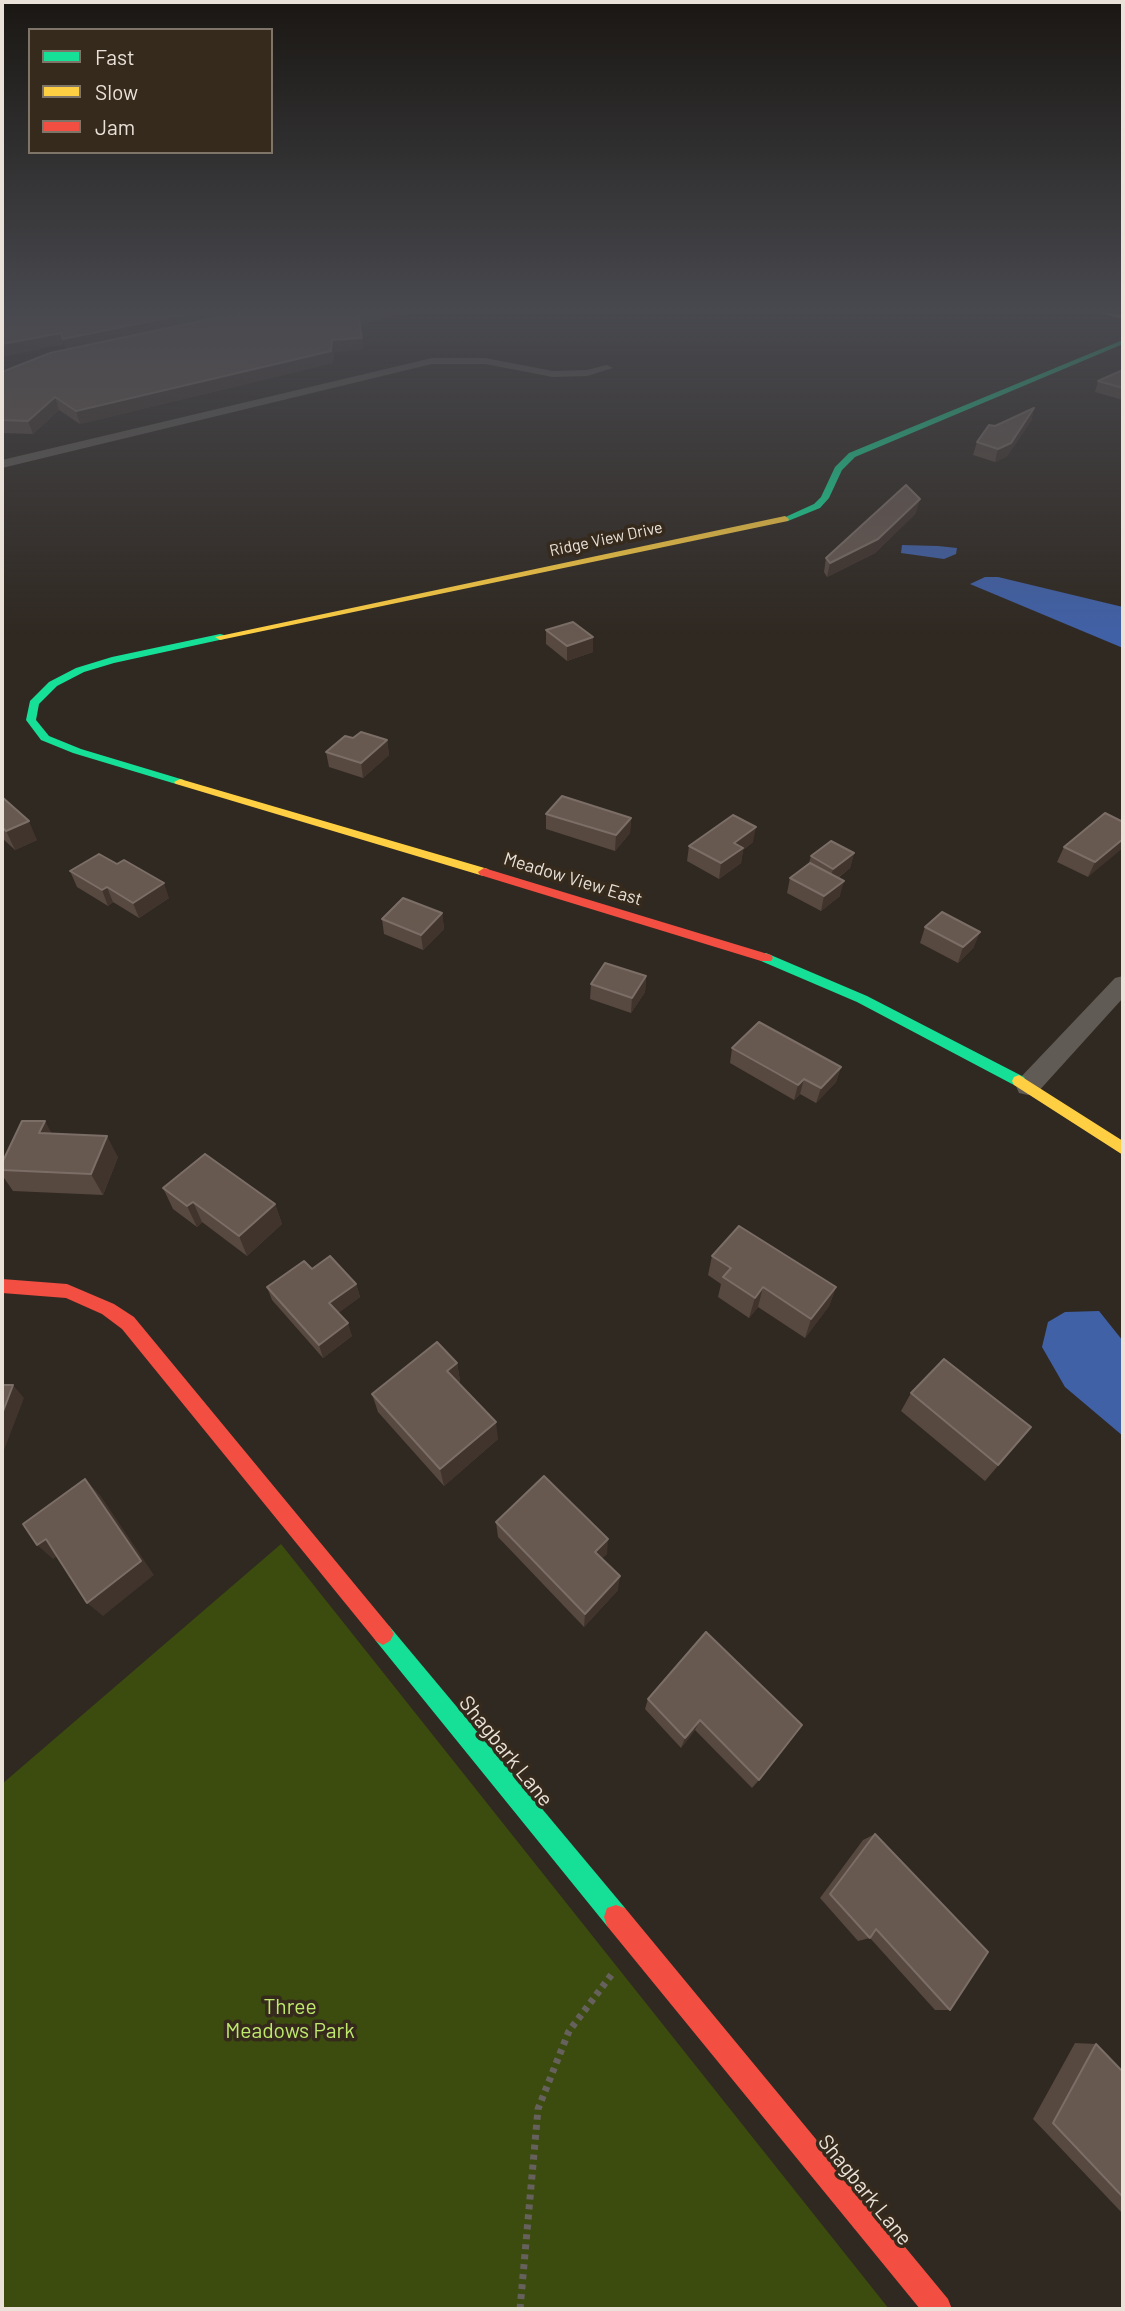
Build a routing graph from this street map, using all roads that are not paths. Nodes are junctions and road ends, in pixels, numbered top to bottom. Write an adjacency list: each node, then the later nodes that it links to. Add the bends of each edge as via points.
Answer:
1 (183, 420): 3 (street)
2 (936, 420): 4 (street, Ridge View Drive, via 852,455 838,469 825,498 794,517 144,652 79,670)
3 (2, 464)
4 (53, 684): 6 (street, Meadow View East, via 34,703 31,720 45,738 57,744 742,950 819,978)
5 (1123, 984): 6 (street)
6 (1028, 1086): 7 (street, Meadow View East)
7 (1123, 1149)
8 (2, 1286): 9 (street, Shagbark Lane, via 67,1291 128,1323)
9 (938, 2309)

